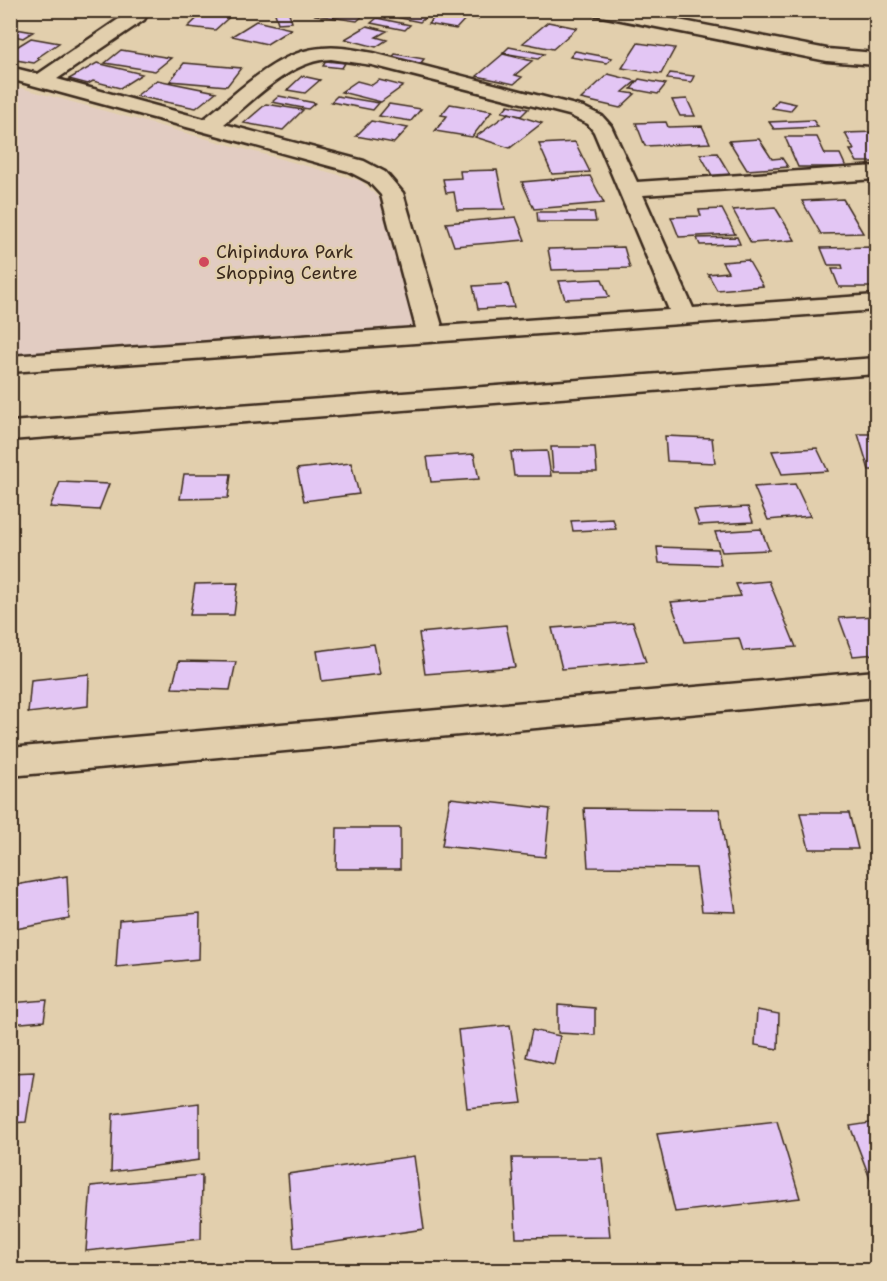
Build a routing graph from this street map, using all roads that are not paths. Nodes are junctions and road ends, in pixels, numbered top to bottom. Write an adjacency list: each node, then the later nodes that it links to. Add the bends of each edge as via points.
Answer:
1 (141, 10): 5 (street, via 138,16)
2 (596, 10): 3 (street, via 826,56)
3 (876, 59)
4 (10, 73): 5 (street)
5 (41, 81): 6 (street)
6 (208, 126): 8 (street, via 297,60 341,53 576,111 595,120 604,130); 11 (street, via 356,166 377,177 392,193)
7 (876, 172): 8 (street)
8 (629, 189): 10 (street)
9 (876, 303): 10 (street)
10 (684, 316): 11 (street)
11 (431, 334): 12 (street)
12 (10, 364)
13 (876, 366): 14 (street)
14 (10, 431)
15 (876, 684): 16 (street)
16 (10, 762)

